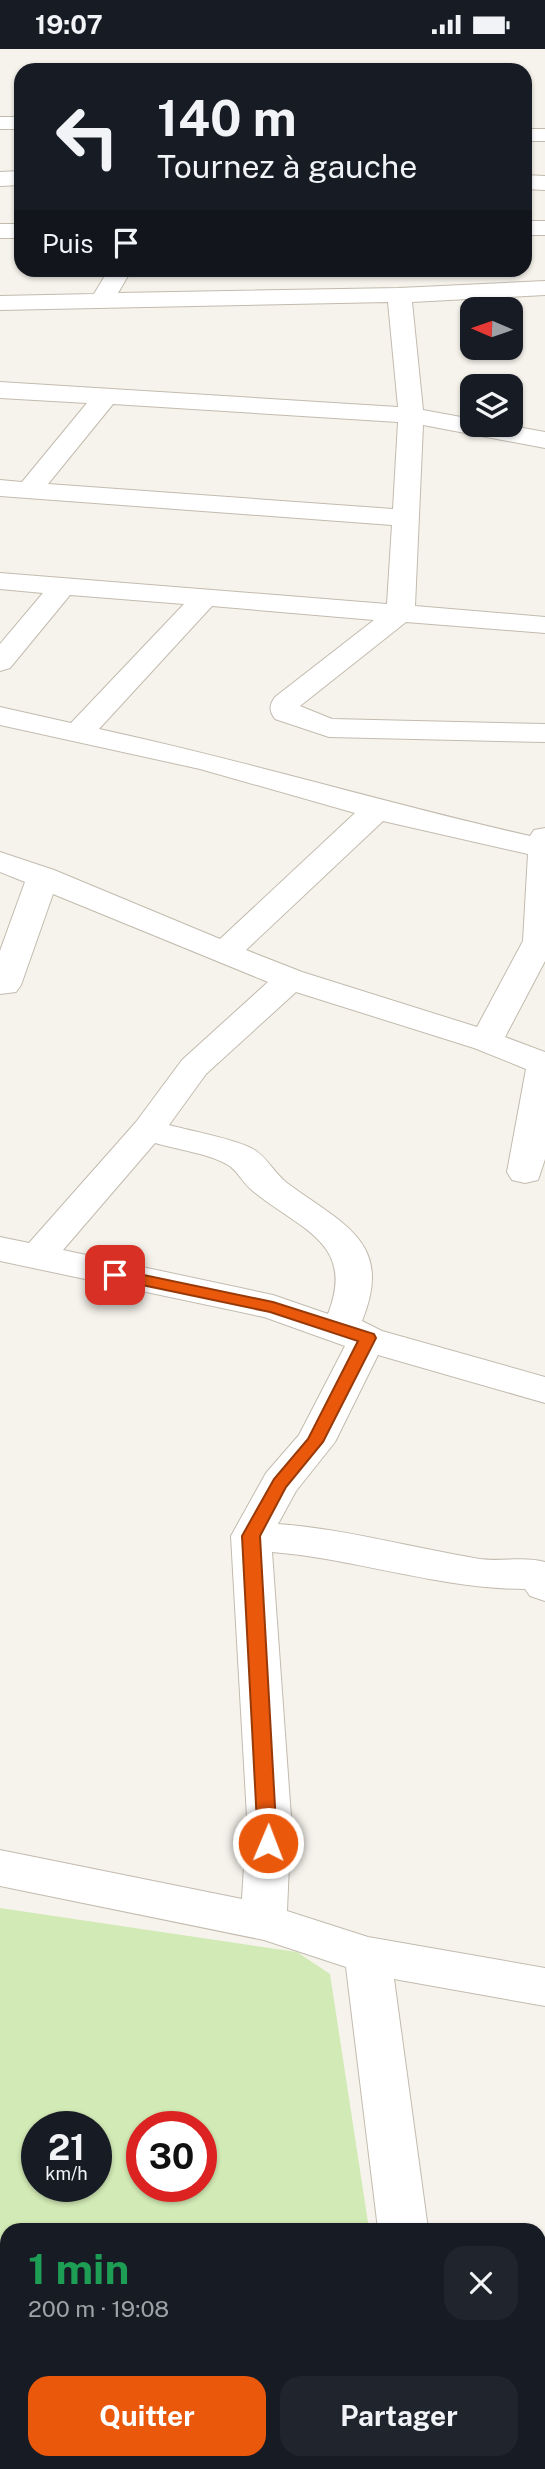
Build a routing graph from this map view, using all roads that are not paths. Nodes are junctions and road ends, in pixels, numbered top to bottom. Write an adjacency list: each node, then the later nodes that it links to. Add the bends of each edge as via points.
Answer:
1 (116, 277): 4 (street)
2 (545, 288): 3 (street)
3 (399, 295): 4 (street); 8 (street)
4 (101, 302): 5 (street)
5 (0, 303)
6 (0, 390): 7 (street)
7 (104, 399): 8 (street); 11 (street)
8 (411, 415): 9 (street); 12 (street)
9 (545, 440)
10 (0, 488): 11 (street)
11 (28, 491): 12 (street)
12 (407, 518): 16 (street)
13 (0, 581): 14 (street)
14 (63, 586): 15 (street); 18 (street)
15 (204, 599): 16 (street); 20 (street)
16 (401, 612): 17 (street); 21 (street, via 285,703 285,713 329,728)
17 (545, 625)
18 (0, 662)
19 (0, 716): 20 (street)
20 (79, 732): 22 (street, via 206,761)
21 (545, 733)
22 (377, 810): 23 (street); 27 (street)
23 (544, 845): 26 (street)
24 (0, 861): 25 (street)
25 (43, 877): 27 (street); 29 (street, via 4,985)
26 (542, 941): 30 (street)
27 (226, 951): 28 (street)
28 (290, 979): 30 (street); 32 (street, via 194,1067)
29 (0, 984)
30 (486, 1041): 31 (street)
31 (544, 1063): 33 (street)
32 (148, 1130): 35 (street); 36 (street, via 241,1157 263,1182 339,1240 348,1250 358,1284 341,1327)
33 (525, 1173)
34 (0, 1249): 35 (street)
35 (36, 1258): 36 (street, via 273,1307)
36 (368, 1338): 37 (street); 38 (street, via 315,1442 280,1483)
37 (545, 1390)
38 (251, 1536): 39 (street, via 316,1541 484,1574 536,1573); 41 (street, via 269,1817)
39 (545, 1586)
40 (0, 1868): 41 (street)
41 (264, 1922): 42 (street)
42 (368, 1956): 43 (street); 44 (street)
43 (545, 1987)
44 (402, 2223)

